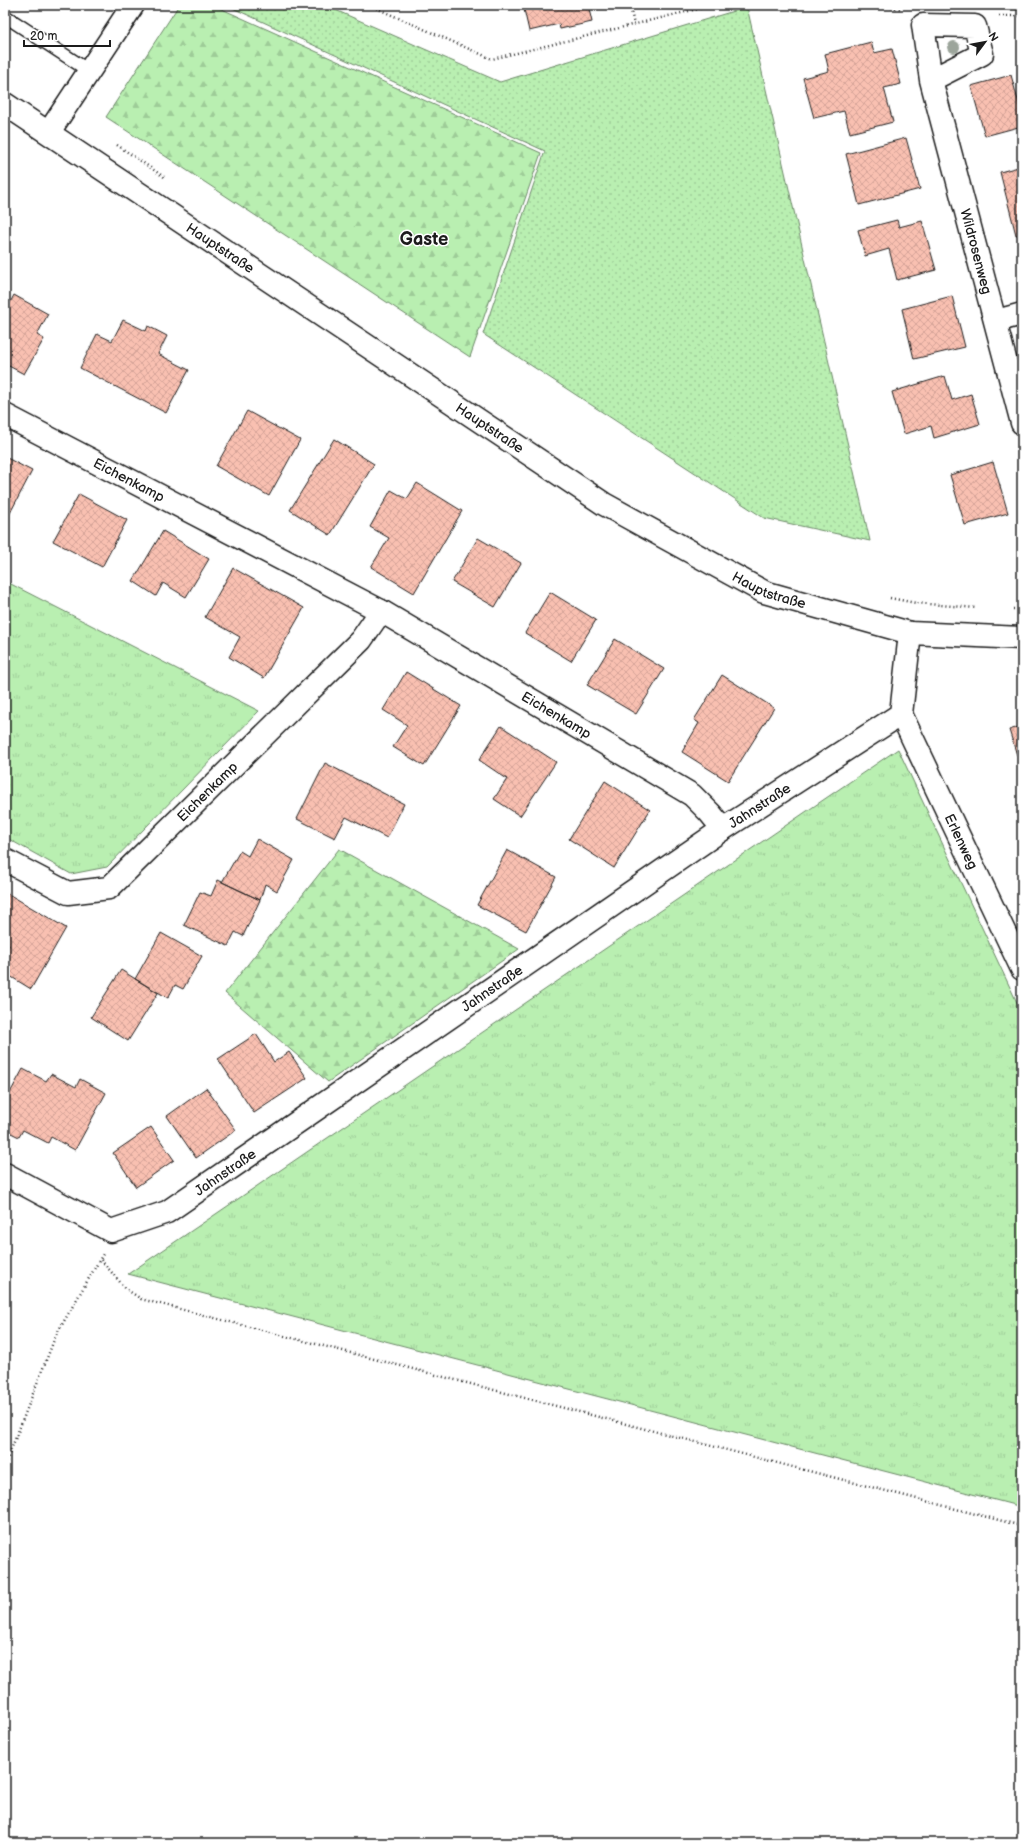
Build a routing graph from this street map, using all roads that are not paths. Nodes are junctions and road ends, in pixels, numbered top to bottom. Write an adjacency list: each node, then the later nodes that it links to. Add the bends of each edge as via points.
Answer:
1 (133, 5): 3 (street)
2 (5, 16): 3 (lane)
3 (90, 71): 6 (street)
4 (930, 80): 8 (street, Wildrosenweg)
5 (5, 104): 6 (street, Hauptstraße)
6 (49, 132): 12 (street, Hauptstraße, via 604,504 764,592)
7 (1022, 314): 8 (street)
8 (996, 321): 10 (street, Wildrosenweg)
9 (5, 415): 11 (street, Eichenkamp)
10 (1022, 423)
11 (381, 611): 15 (street, Eichenkamp, via 692,795); 16 (street, Eichenkamp, via 361,640 109,888 68,893)
12 (910, 633): 13 (street, Hauptstraße); 14 (street)
13 (1022, 638)
14 (901, 714): 15 (street, Jahnstraße); 17 (street, Erlenweg)
15 (723, 829): 18 (street, Jahnstraße, via 167,1212 111,1231)
16 (5, 860)
17 (1022, 969)
18 (5, 1174)

